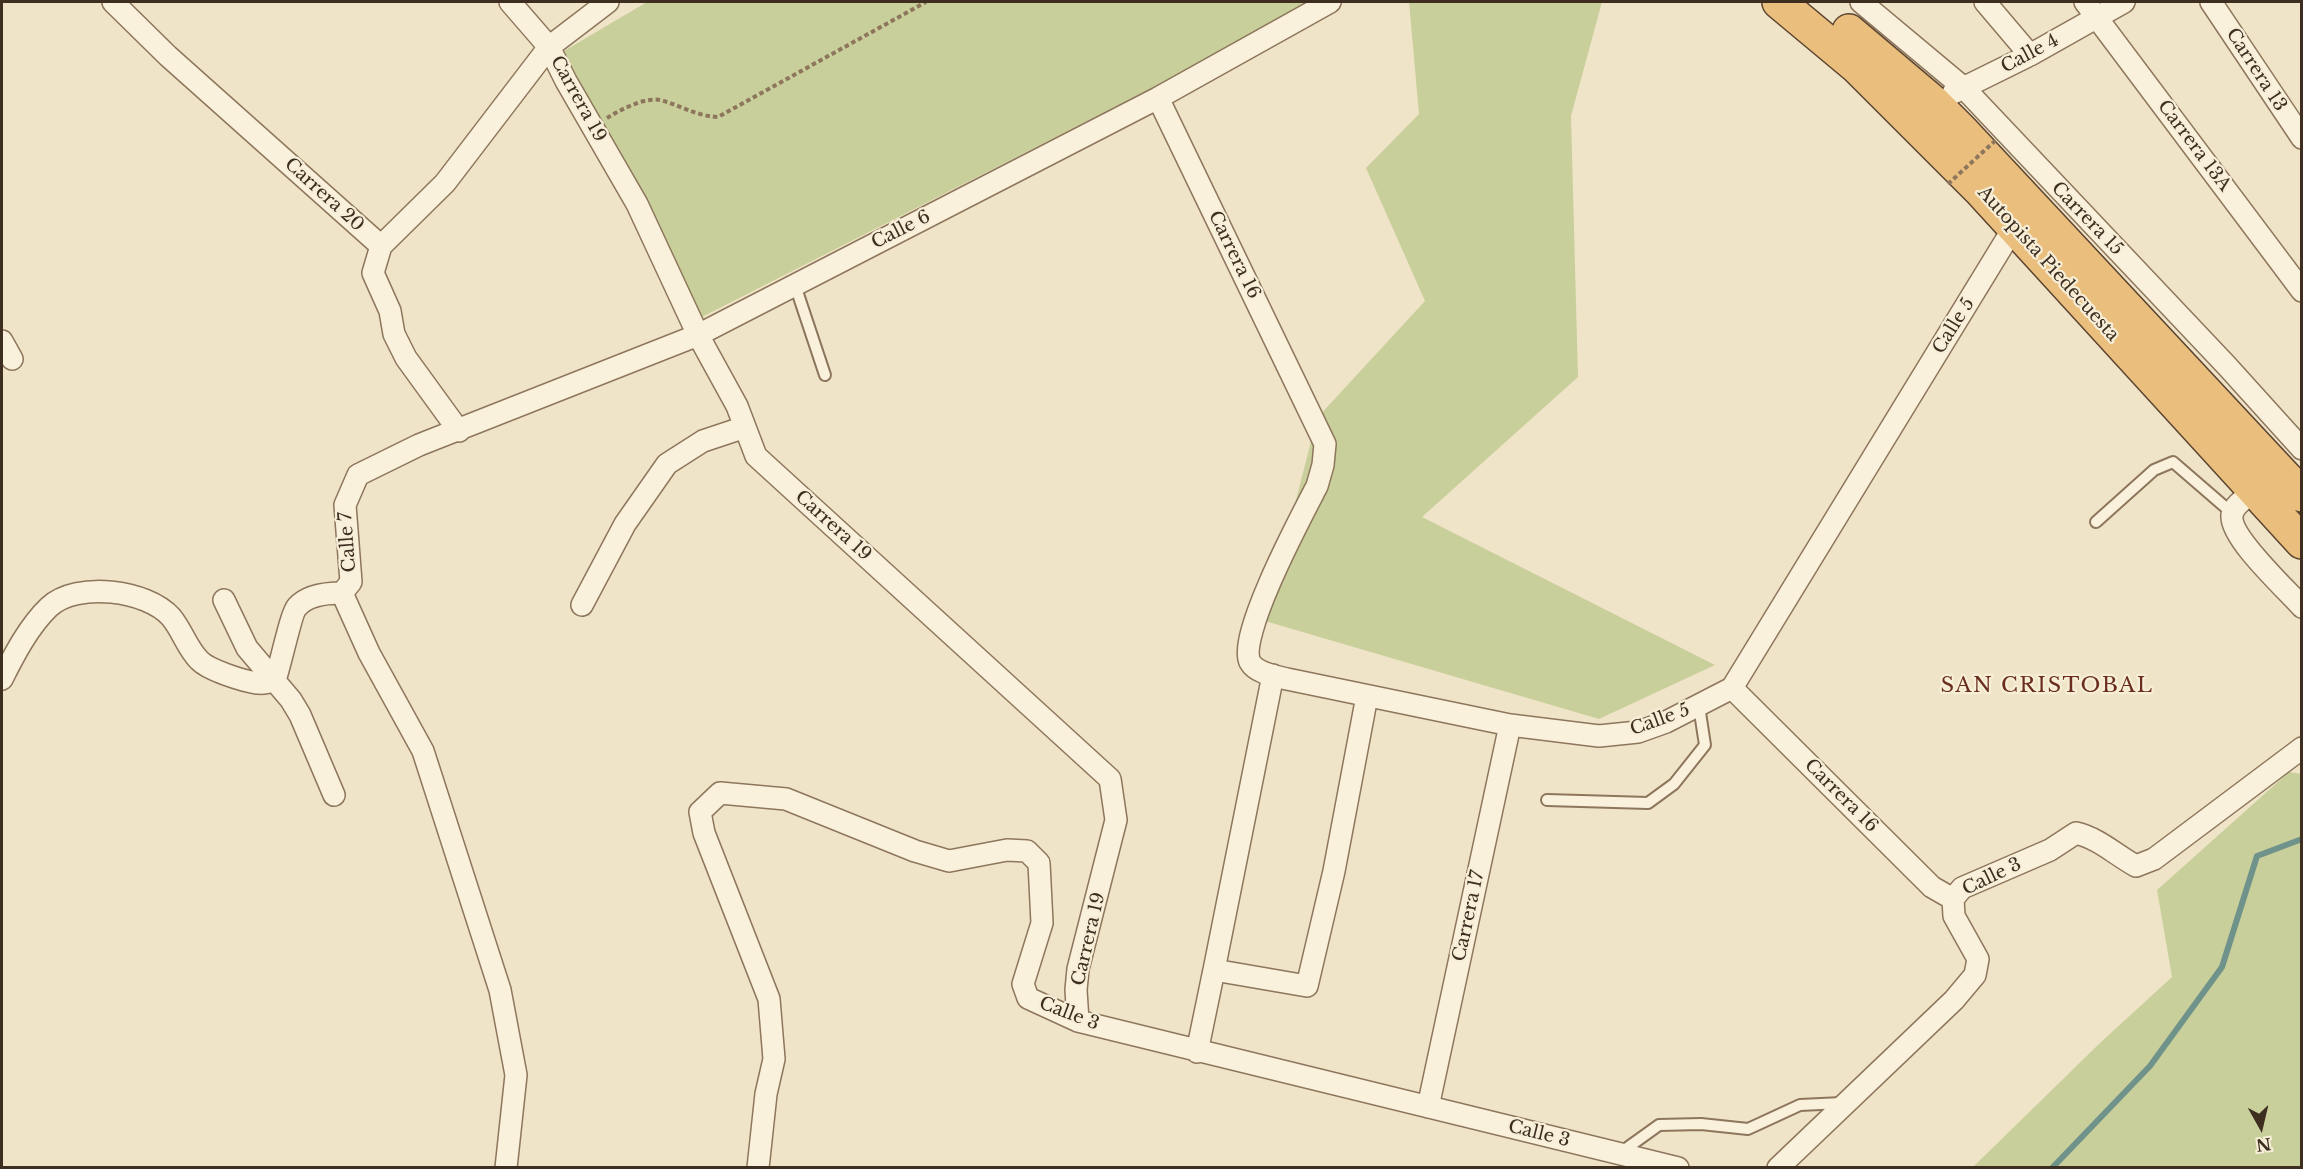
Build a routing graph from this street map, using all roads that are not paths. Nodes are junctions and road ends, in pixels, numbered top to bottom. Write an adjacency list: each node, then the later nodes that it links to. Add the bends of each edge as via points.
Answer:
1 (113, 2): 20 (street, Carrera 20)
2 (510, 2): 13 (street, Carrera 19)
3 (608, 2): 13 (street)
4 (1330, 2): 16 (street, Calle 6)
5 (1779, 2): 19 (highway, Autopista Piedecuesta, via 1857,67)
6 (1813, 2): 17 (highway, Autopista Piedecuesta)
7 (1861, 2): 15 (street, Carrera 15)
8 (1986, 2): 14 (street)
9 (2085, 2): 12 (street, Carrera 13A)
10 (2124, 2): 12 (street, Calle 4)
11 (2211, 2): 18 (street, Carrera 13)
12 (2098, 18): 14 (street, Calle 4); 22 (street, Carrera 13A)
13 (549, 47): 20 (street, via 446,183); 23 (street, Carrera 19, via 638,204)
14 (2030, 56): 15 (street, Calle 4)
15 (1964, 88): 17 (street, Calle 4); 28 (street, Carrera 15)
16 (1158, 98): 21 (street, Calle 6); 25 (street, Carrera 16)
17 (1933, 102): 29 (highway, Autopista Piedecuesta)
18 (2301, 138)
19 (2014, 227): 30 (highway, Autopista Piedecuesta); 40 (street, Calle 5)
20 (381, 246): 27 (street, via 373,273 390,311 394,334 406,358)
21 (795, 285): 23 (street, Calle 6); 24 (lane)
22 (2301, 291)
23 (698, 335): 26 (street, Carrera 19); 27 (street, Calle 6)
24 (825, 375)
25 (1311, 412): 37 (street, Calle 5, via 1325,444 1323,465 1256,617 1247,653 1251,664)
26 (745, 427): 35 (street, via 703,441 667,464 625,524); 49 (street, Carrera 19, via 756,456 1110,778 1116,820 1078,969)
27 (459, 431): 33 (street, Calle 7, via 419,445 358,475 345,505 351,582)
28 (2301, 449)
29 (2298, 485)
30 (2243, 502): 31 (lane, via 2173,462 2154,470); 32 (highway, Autopista Piedecuesta); 36 (street, via 2232,522 2242,541)
31 (2096, 522)
32 (2301, 542)
33 (342, 593): 39 (street, Calle 7, via 327,593 296,608); 55 (street, via 369,653 423,752 500,990 516,1075)
34 (224, 600): 39 (street, via 247,648)
35 (582, 605)
36 (2301, 607)
37 (1273, 675): 41 (street, Calle 5); 48 (street)
38 (2, 679): 39 (street, via 15,652 50,606 72,594 92,592 128,593 155,605 171,617 199,660 211,669 259,684)
39 (275, 680): 45 (street, via 300,715)
40 (1732, 688): 42 (street, Calle 5); 47 (street, Carrera 16, via 1932,887)
41 (1367, 696): 43 (street, Calle 5); 48 (street, via 1334,871 1307,987)
42 (1699, 706): 43 (street, Calle 5, via 1638,732 1599,736); 46 (lane, via 1705,745 1674,784 1648,803)
43 (1510, 725): 52 (street, Carrera 17)
44 (2301, 748): 47 (street, Calle 3, via 2154,859 2136,866 2092,836 2076,833 2050,849 1962,888)
45 (334, 795)
46 (1547, 800)
47 (1953, 898): 51 (street, Calle 3, via 1954,916 1978,959 1975,975 1954,1000)
48 (1214, 970): 50 (street)
49 (1078, 1021): 50 (street, Calle 3); 56 (street, Calle 3, via 1028,998 1023,984 1042,923 1039,863 1027,851 1007,850 949,861 786,799 720,793 700,812 704,833 769,999 774,1059)
50 (1197, 1052): 52 (street, Calle 3)
51 (1845, 1103): 53 (lane, via 1800,1105 1748,1129 1659,1125); 58 (street, Calle 3)
52 (1428, 1107): 53 (street, Calle 3)
53 (1620, 1154): 54 (street, Calle 3)
54 (1655, 1165): 57 (street, Calle 3)
55 (506, 1167)
56 (758, 1167)
57 (1678, 1167)
58 (1778, 1167)

